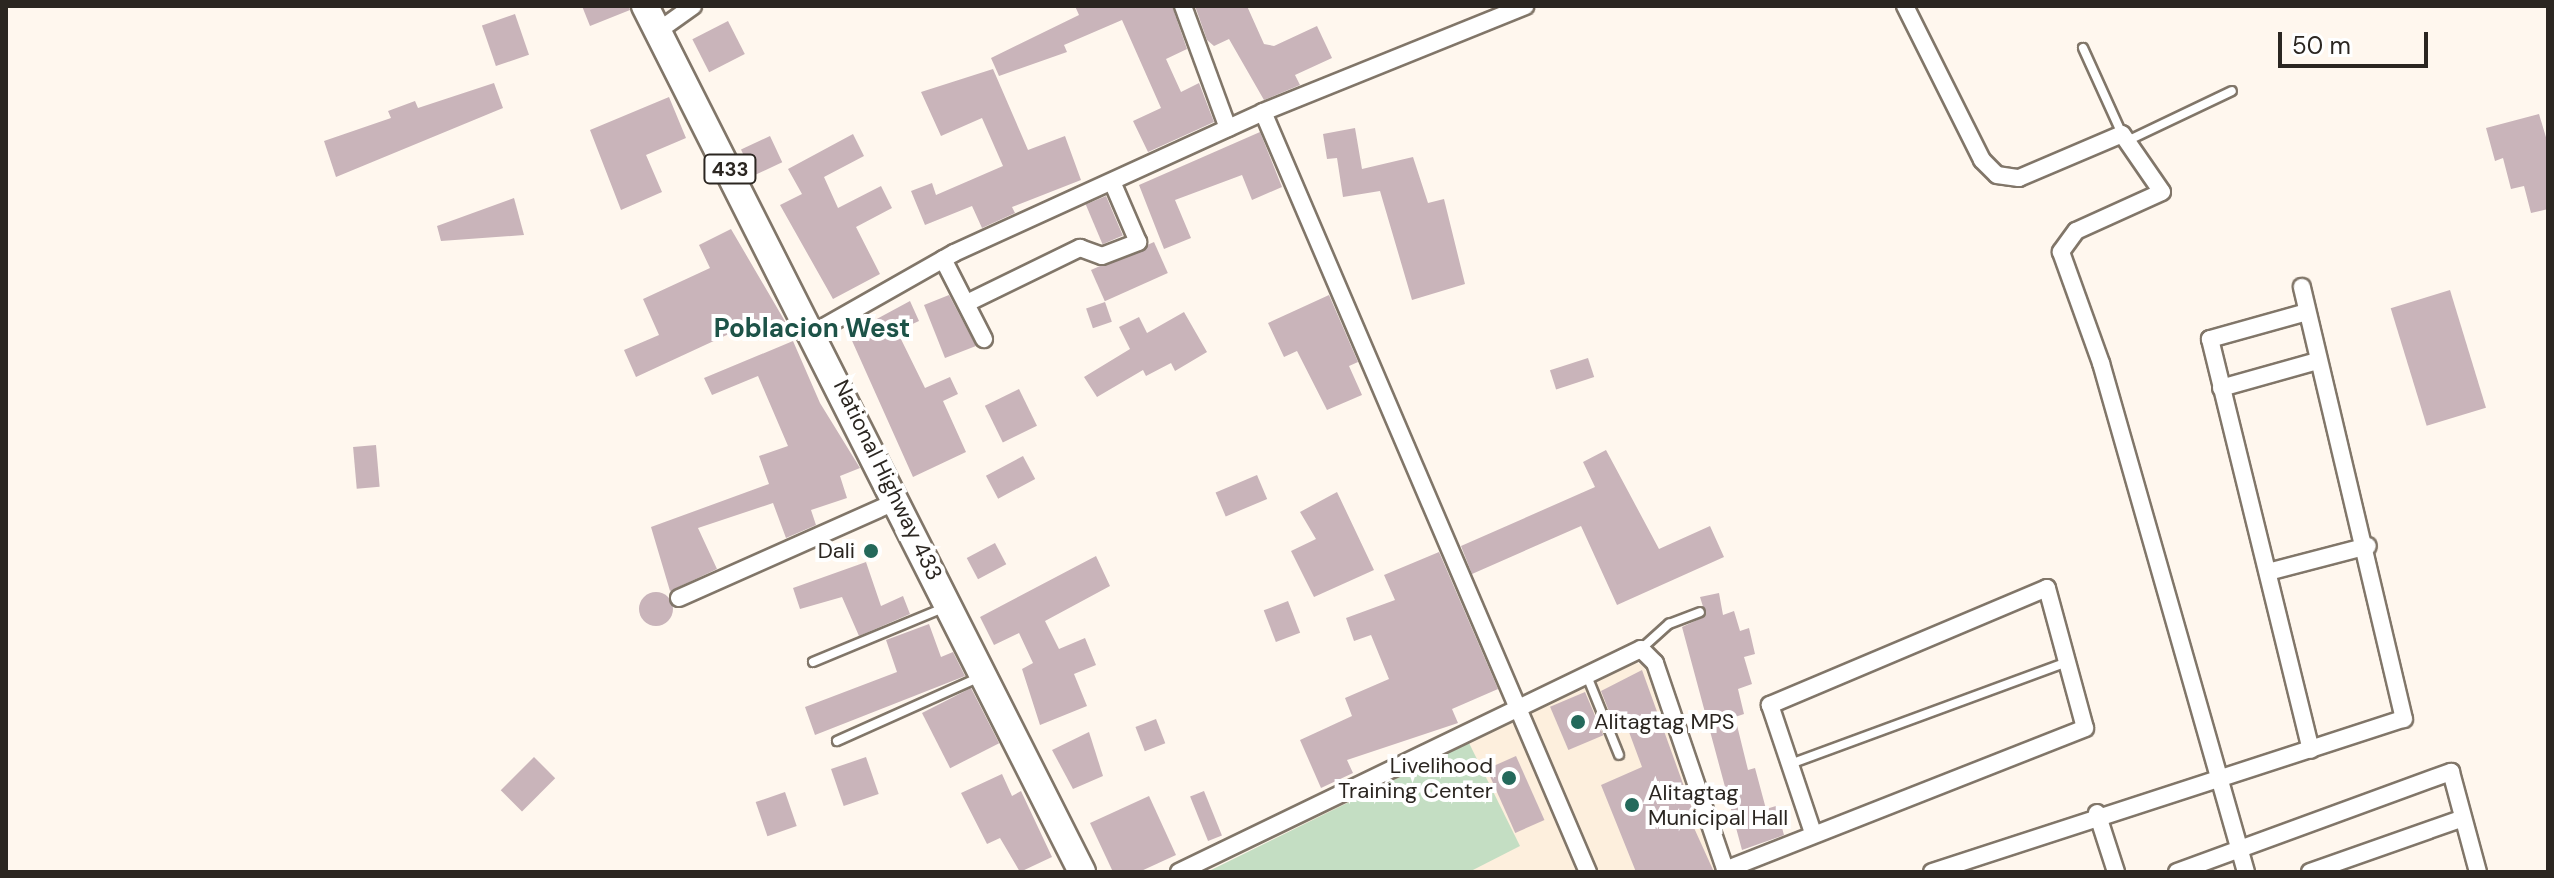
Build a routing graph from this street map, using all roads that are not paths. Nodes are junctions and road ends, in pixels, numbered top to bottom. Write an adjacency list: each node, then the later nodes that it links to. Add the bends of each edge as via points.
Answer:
1 (645, 6): 6 (main road, National Highway 433 / 433)
2 (693, 6): 6 (street)
3 (1183, 6): 10 (street)
4 (1525, 6): 9 (street)
5 (1905, 6): 11 (street, via 1976,149 1997,175 2019,178)
6 (658, 31): 17 (main road, National Highway 433 / 433)
7 (2083, 48): 11 (lane)
8 (2232, 91): 11 (lane)
9 (1263, 112): 10 (street); 32 (street)
10 (1228, 128): 12 (street)
11 (2124, 138): 37 (street, via 2162,192 2076,231 2061,252 2101,363)
12 (1113, 184): 13 (street); 15 (street, via 1138,242 1102,256 1080,248)
13 (943, 259): 15 (street); 17 (street)
14 (2302, 287): 16 (street)
15 (967, 303): 18 (street)
16 (2307, 312): 19 (street); 20 (street, via 2210,339)
17 (815, 332): 21 (main road, National Highway 433 / 433)
18 (984, 339)
19 (2317, 361): 20 (street); 22 (street)
20 (2221, 388): 23 (street)
21 (897, 501): 24 (street); 25 (main road, National Highway 433 / 433)
22 (2368, 546): 23 (street); 34 (street, via 2404,719)
23 (2268, 572): 34 (street)
24 (679, 598)
25 (950, 605): 28 (lane); 30 (main road, National Highway 433 / 433)
26 (1700, 612): 27 (lane, via 1669,624)
27 (1641, 649): 31 (street); 43 (street, via 1655,663)
28 (813, 662)
29 (2067, 662): 36 (lane); 36 (street, via 2047,588 1770,705); 40 (street, via 2085,728)
30 (984, 675): 33 (lane); 44 (main road, National Highway 433 / 433)
31 (1587, 675): 32 (street); 35 (lane)
32 (1518, 706): 45 (street); 46 (street)
33 (837, 741)
34 (2311, 750): 37 (street)
35 (1619, 755)
36 (1788, 764): 40 (street)
37 (2214, 779): 38 (street); 41 (street)
38 (2097, 813): 42 (street); 48 (street)
39 (2463, 818): 41 (street, via 2451,772); 51 (street); 52 (street)
40 (1812, 830): 43 (street)
41 (2238, 848): 49 (street); 50 (street)
42 (1962, 868): 47 (street)
43 (1726, 871)
44 (1082, 872)
45 (1179, 872)
46 (1588, 872)
47 (1932, 872)
48 (2116, 872)
49 (2177, 872)
50 (2246, 872)
51 (2310, 872)
52 (2478, 872)

